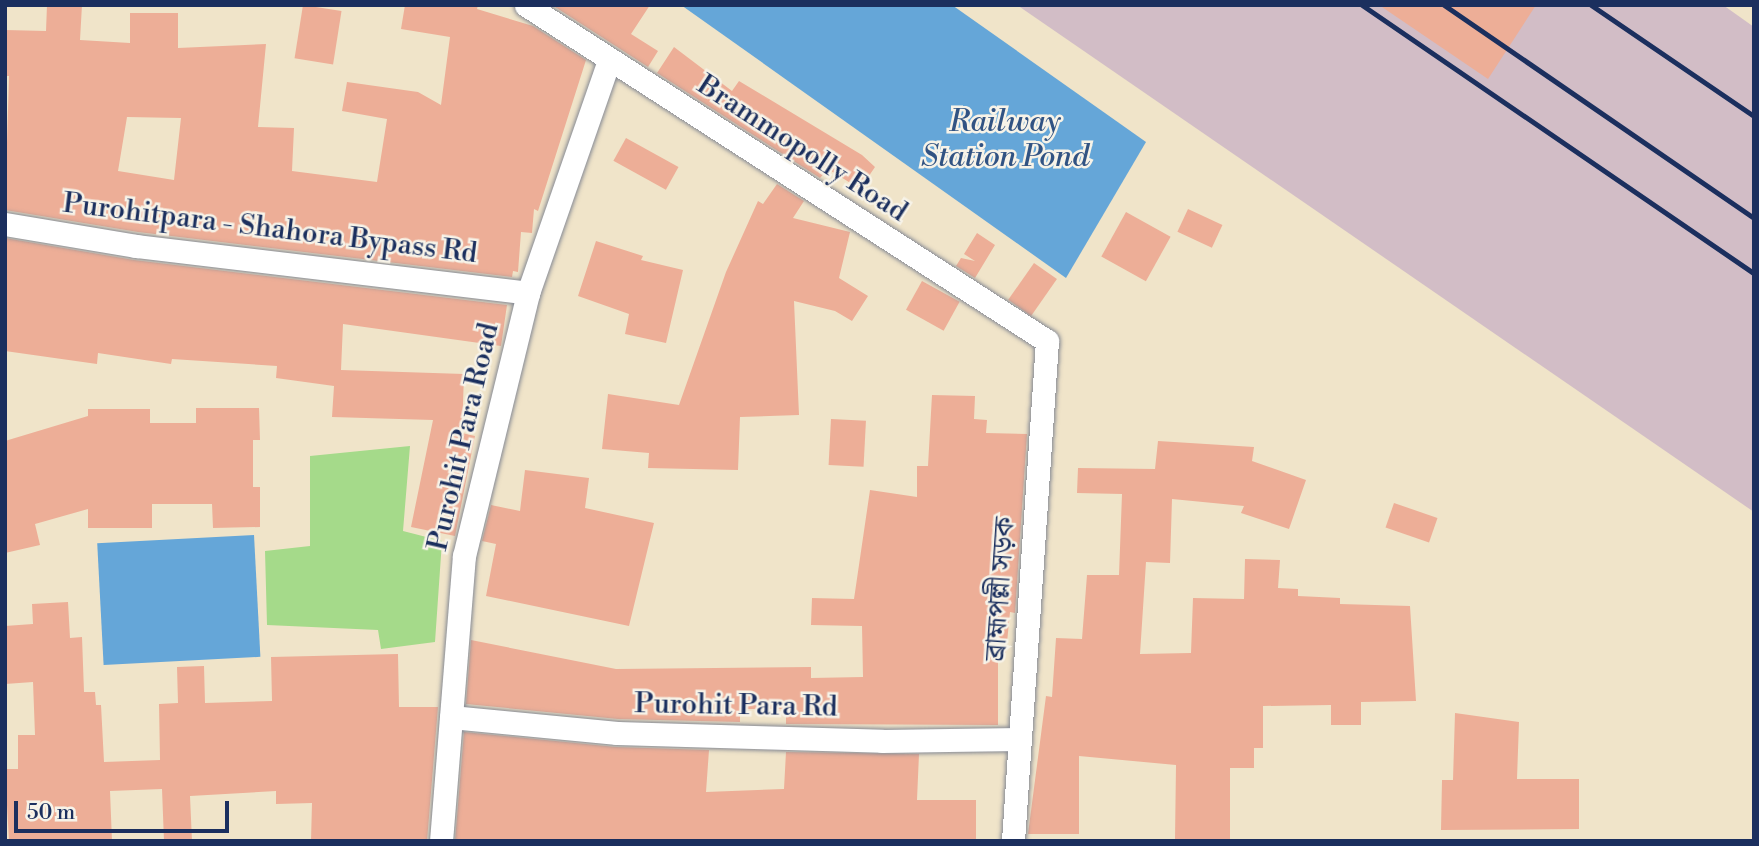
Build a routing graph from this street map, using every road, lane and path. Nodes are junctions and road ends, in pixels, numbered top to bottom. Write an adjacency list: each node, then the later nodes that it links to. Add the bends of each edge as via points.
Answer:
1 (526, 5): 2 (street, Brammopolly Road)
2 (609, 60): 4 (street, Purohit Para Road); 5 (street, Brammopolly Road)
3 (5, 224): 4 (street, Purohitpara - Shahora Bypass Rd, via 136,246)
4 (528, 293): 6 (street, Purohit Para Road, via 464,556)
5 (1047, 341): 7 (street, ব্রাহ্মপল্লী সড়ক)
6 (451, 717): 7 (street, Purohit Para Rd, via 617,733); 8 (street, Purohit Para Road)
7 (1020, 739): 9 (street, ব্রাহ্মপল্লী সড়ক)
8 (441, 841)
9 (1013, 841)

